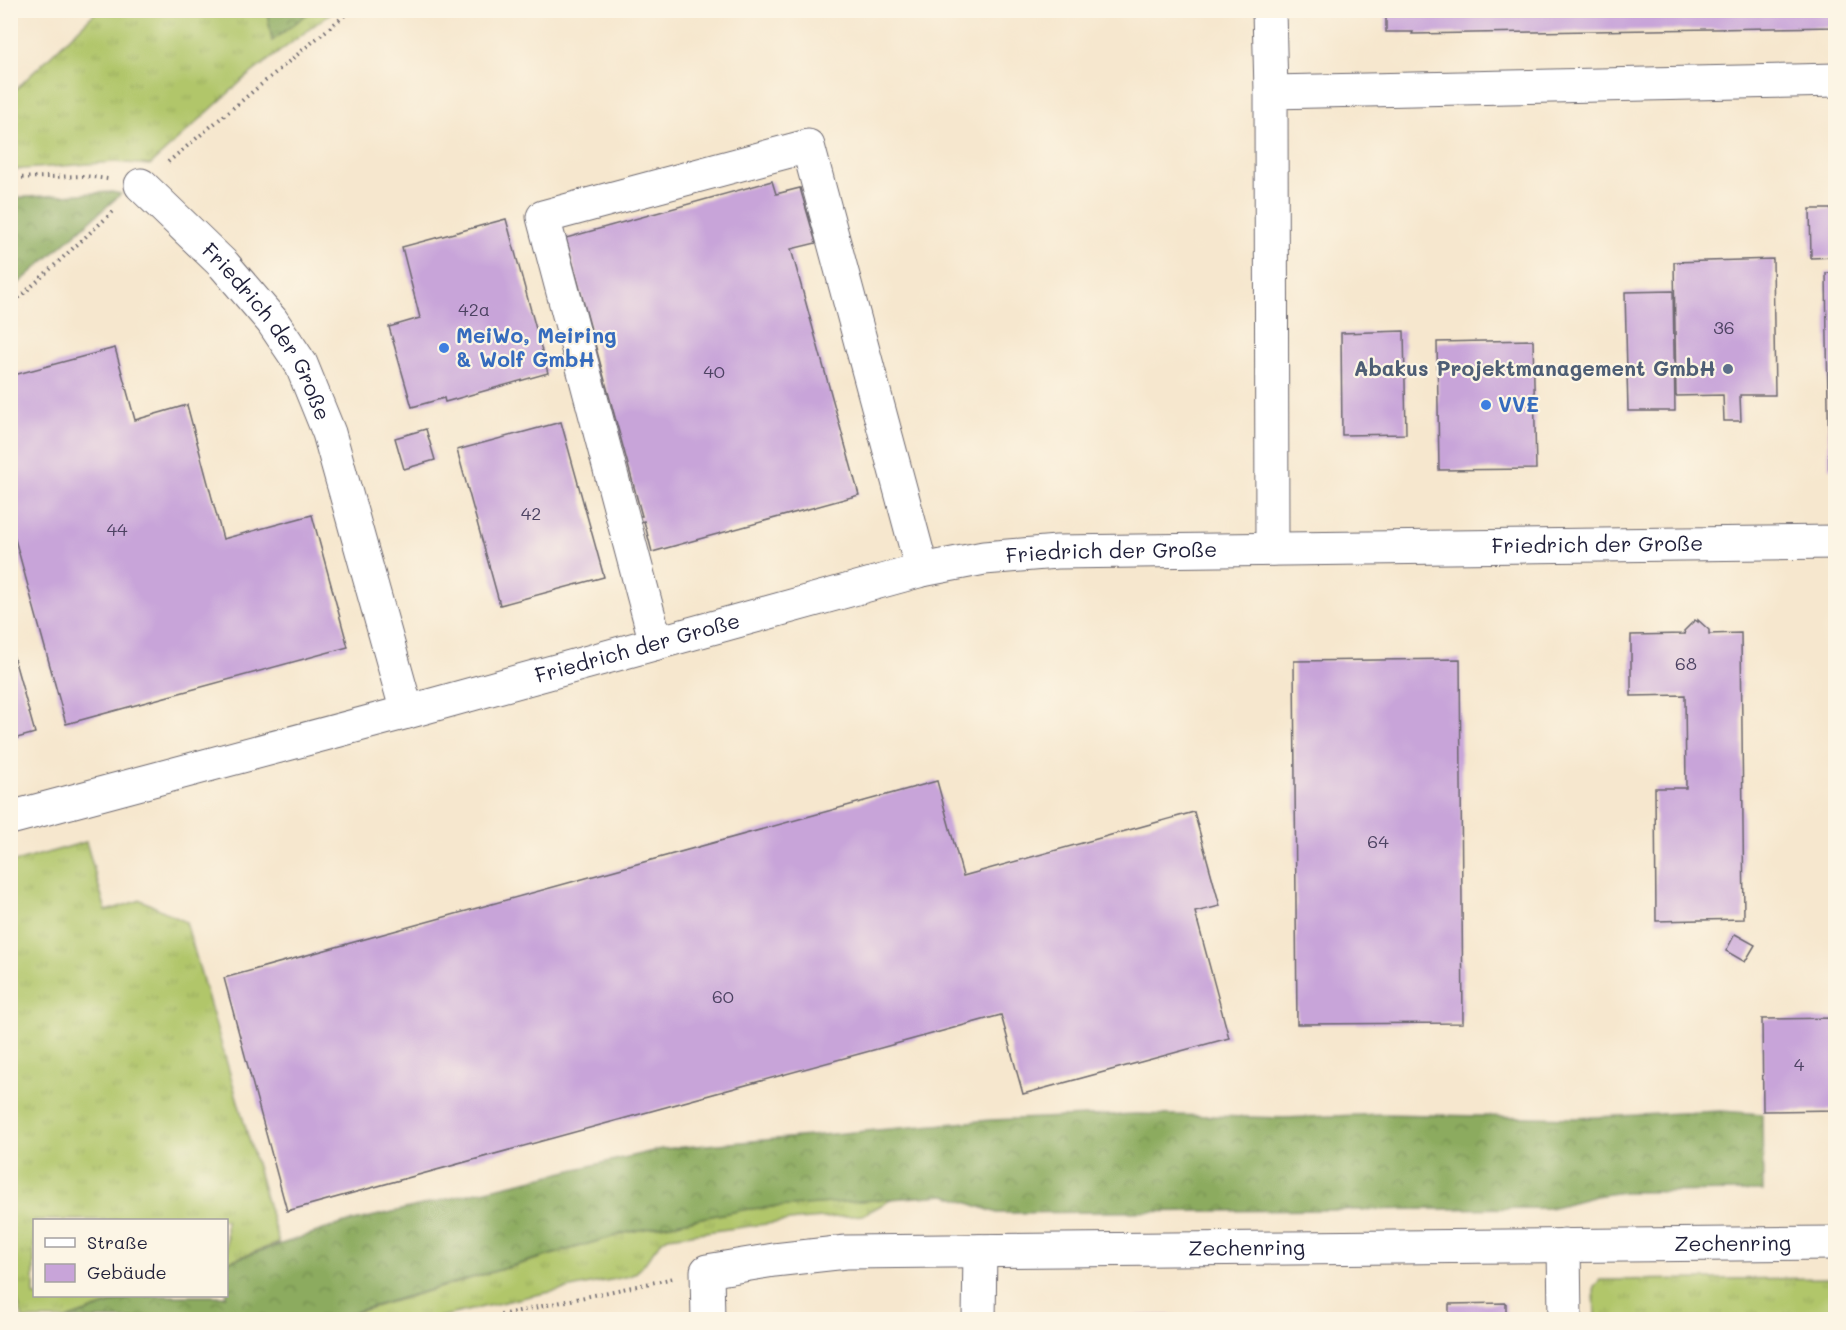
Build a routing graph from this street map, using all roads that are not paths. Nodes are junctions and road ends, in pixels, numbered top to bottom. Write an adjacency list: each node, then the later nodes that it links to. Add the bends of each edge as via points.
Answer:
1 (1269, 10): 3 (street)
2 (1836, 80): 3 (street)
3 (1270, 92): 6 (street)
4 (141, 185): 9 (street, Friedrich der Große, via 224,265 272,321 301,364 329,433)
5 (1836, 542): 6 (street, Friedrich der Große)
6 (1272, 549): 7 (street, Friedrich der Große, via 1057,552 984,558)
7 (922, 570): 8 (street, Friedrich der Große); 8 (street, via 808,146 543,217)
8 (657, 643): 9 (street, Friedrich der Große)
9 (407, 712): 10 (street, Friedrich der Große)
10 (10, 818)
11 (1836, 1243): 12 (street, Zechenring)
12 (1564, 1245): 13 (street, Zechenring); 16 (street)
13 (980, 1251): 14 (street, Zechenring, via 846,1252 707,1271); 15 (street)
14 (708, 1320)
15 (979, 1320)
16 (1565, 1320)

